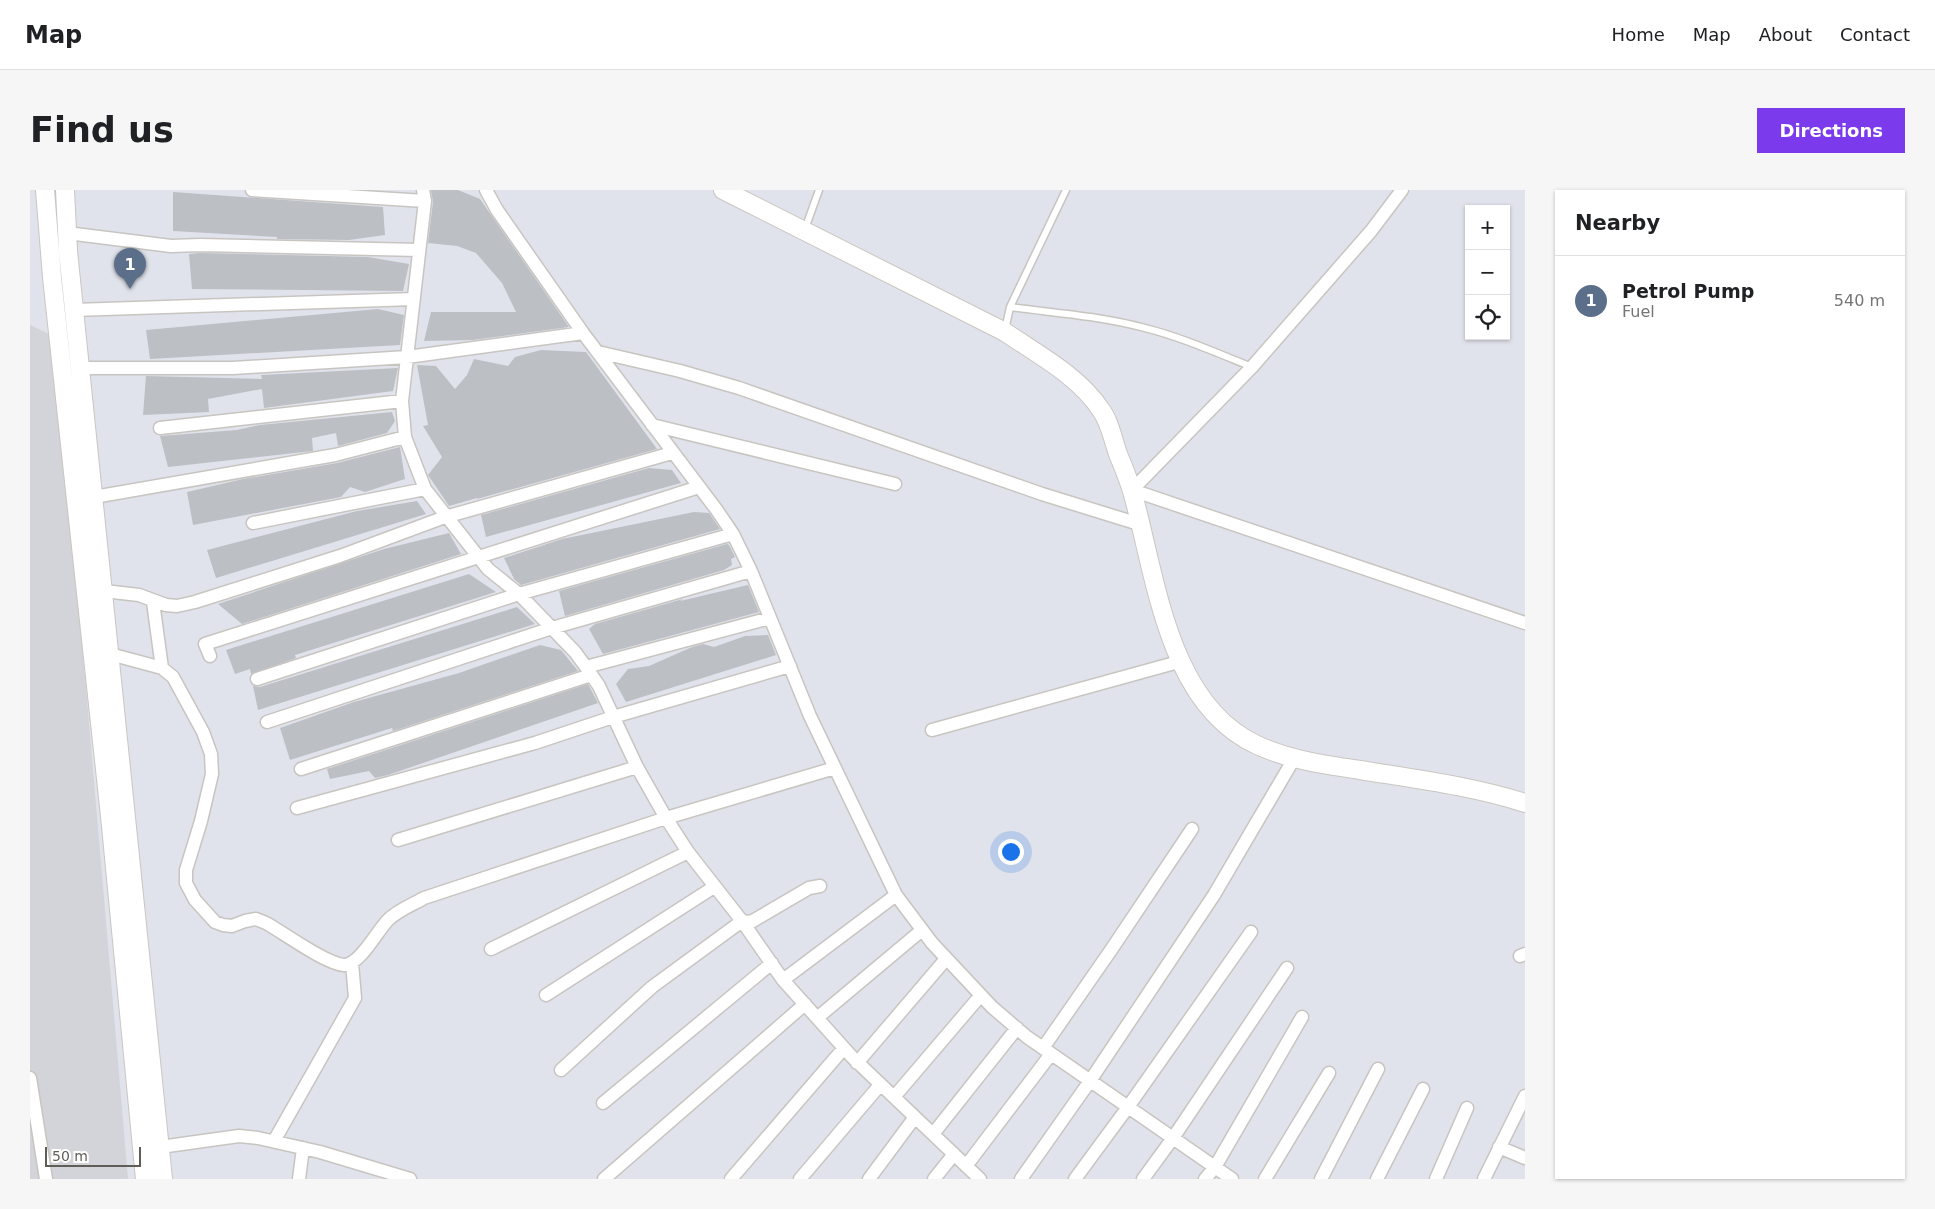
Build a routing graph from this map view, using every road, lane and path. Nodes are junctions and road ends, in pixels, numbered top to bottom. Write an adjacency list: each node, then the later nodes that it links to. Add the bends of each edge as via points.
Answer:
1 (46, 190): 109 (main road, via 52,277)
2 (65, 190): 11 (main road)
3 (252, 190): 9 (street)
4 (486, 190): 17 (street)
5 (723, 190): 10 (main road)
6 (819, 190): 10 (lane)
7 (1066, 190): 14 (lane)
8 (1402, 190): 20 (street, via 1371,231)
9 (424, 196): 12 (street)
10 (805, 231): 16 (main road)
11 (67, 233): 12 (street, via 172,246); 15 (main road)
12 (419, 250): 13 (street)
13 (414, 299): 15 (street); 19 (street)
14 (1010, 307): 16 (lane); 20 (lane, via 1143,327)
15 (74, 310): 21 (main road)
16 (1005, 332): 30 (main road, via 1066,375 1098,405)
17 (583, 333): 18 (street); 19 (street)
18 (598, 352): 23 (street); 34 (street, via 738,388 1042,494)
19 (407, 358): 21 (street, via 233,368); 22 (street)
20 (1252, 367): 30 (street)
21 (80, 368): 31 (main road)
22 (402, 401): 24 (street); 25 (street)
23 (652, 425): 26 (street); 27 (street)
24 (160, 428)
25 (404, 437): 29 (street); 31 (street, via 335,455)
26 (672, 453): 28 (street); 32 (street)
27 (895, 484)
28 (699, 488): 35 (street); 36 (street)
29 (425, 490): 32 (street); 33 (street)
30 (1132, 490): 34 (main road); 42 (street)
31 (94, 497): 38 (main road)
32 (446, 517): 36 (street); 40 (street, via 340,556 195,602 177,606)
33 (253, 523)
34 (1139, 524): 46 (main road, via 1167,628)
35 (733, 534): 37 (street); 39 (street)
36 (478, 557): 39 (street); 45 (street, via 205,644)
37 (751, 571): 41 (street); 43 (street)
38 (104, 591): 40 (street, via 139,595); 44 (main road)
39 (519, 594): 43 (street); 50 (street)
40 (153, 602): 48 (street)
41 (770, 618): 47 (street); 49 (street)
42 (1525, 623)
43 (552, 628): 49 (street); 52 (street)
44 (110, 654): 48 (street); 101 (main road)
45 (210, 656)
46 (1182, 661): 53 (street); 54 (main road, via 1200,696 1225,726 1257,745)
47 (790, 666): 51 (street); 56 (street)
48 (162, 668): 72 (street, via 173,677 203,732 211,754 212,774 207,799 186,870 186,883 194,900 215,922 232,926 256,919 326,959 342,965)
49 (589, 671): 51 (street); 57 (street)
50 (256, 679)
51 (613, 717): 55 (street); 59 (street, via 535,743)
52 (267, 722)
53 (932, 730)
54 (1294, 757): 58 (main road); 89 (street, via 1214,895)
55 (637, 767): 60 (street); 62 (street)
56 (835, 768): 60 (street); 66 (street)
57 (301, 769)
58 (1525, 802)
59 (297, 808)
60 (666, 818): 63 (street); 72 (street, via 424,898 390,918)
61 (1192, 829): 83 (street)
62 (398, 840)
63 (688, 852): 65 (street); 70 (street)
64 (820, 886): 67 (street, via 809,888 751,922)
65 (714, 887): 67 (street); 76 (street)
66 (896, 895): 68 (street); 75 (street)
67 (742, 921): 73 (street); 86 (street, via 652,987)
68 (922, 930): 71 (street); 80 (street)
69 (1251, 932): 95 (street)
70 (491, 949)
71 (946, 959): 77 (street); 84 (street)
72 (352, 963): 100 (street, via 355,998)
73 (772, 963): 75 (street); 94 (street)
74 (1286, 968): 99 (street)
75 (783, 980): 78 (street)
76 (546, 995)
77 (980, 995): 81 (street); 93 (street)
78 (805, 1004): 80 (street); 113 (street)
79 (1302, 1017): 107 (street)
80 (817, 1018): 82 (street)
81 (1017, 1028): 83 (street); 98 (street)
82 (844, 1048): 84 (street); 114 (street)
83 (1047, 1051): 89 (street); 106 (street)
84 (858, 1063): 90 (street)
85 (1378, 1069): 125 (street)
86 (561, 1070)
87 (1329, 1073): 124 (street)
88 (30, 1078): 108 (street)
89 (1090, 1081): 95 (street); 119 (street)
90 (880, 1084): 93 (street); 115 (street)
91 (1423, 1089): 126 (street)
92 (1525, 1096): 102 (street)
93 (894, 1098): 97 (street)
94 (603, 1103)
95 (1128, 1107): 99 (street); 120 (street)
96 (1467, 1108): 127 (street)
97 (914, 1117): 98 (street); 116 (street)
98 (933, 1134): 104 (street)
99 (1173, 1138): 107 (street); 121 (street)
100 (274, 1141): 101 (street, via 239,1136); 103 (street)
101 (160, 1147): 110 (main road)
102 (1499, 1147): 105 (street); 128 (street)
103 (303, 1148): 111 (street); 112 (street)
104 (954, 1154): 106 (street); 117 (street)
105 (1525, 1158)
106 (966, 1166): 118 (street)
107 (1214, 1167): 122 (street); 123 (street)
108 (46, 1179)
109 (145, 1179)
110 (163, 1179)
111 (299, 1179)
112 (410, 1179)
113 (604, 1179)
114 (731, 1179)
115 (800, 1179)
116 (869, 1179)
117 (934, 1179)
118 (980, 1179)
119 (1021, 1179)
120 (1075, 1179)
121 (1143, 1179)
122 (1205, 1179)
123 (1232, 1179)
124 (1265, 1179)
125 (1321, 1179)
126 (1377, 1179)
127 (1436, 1179)
128 (1484, 1179)

